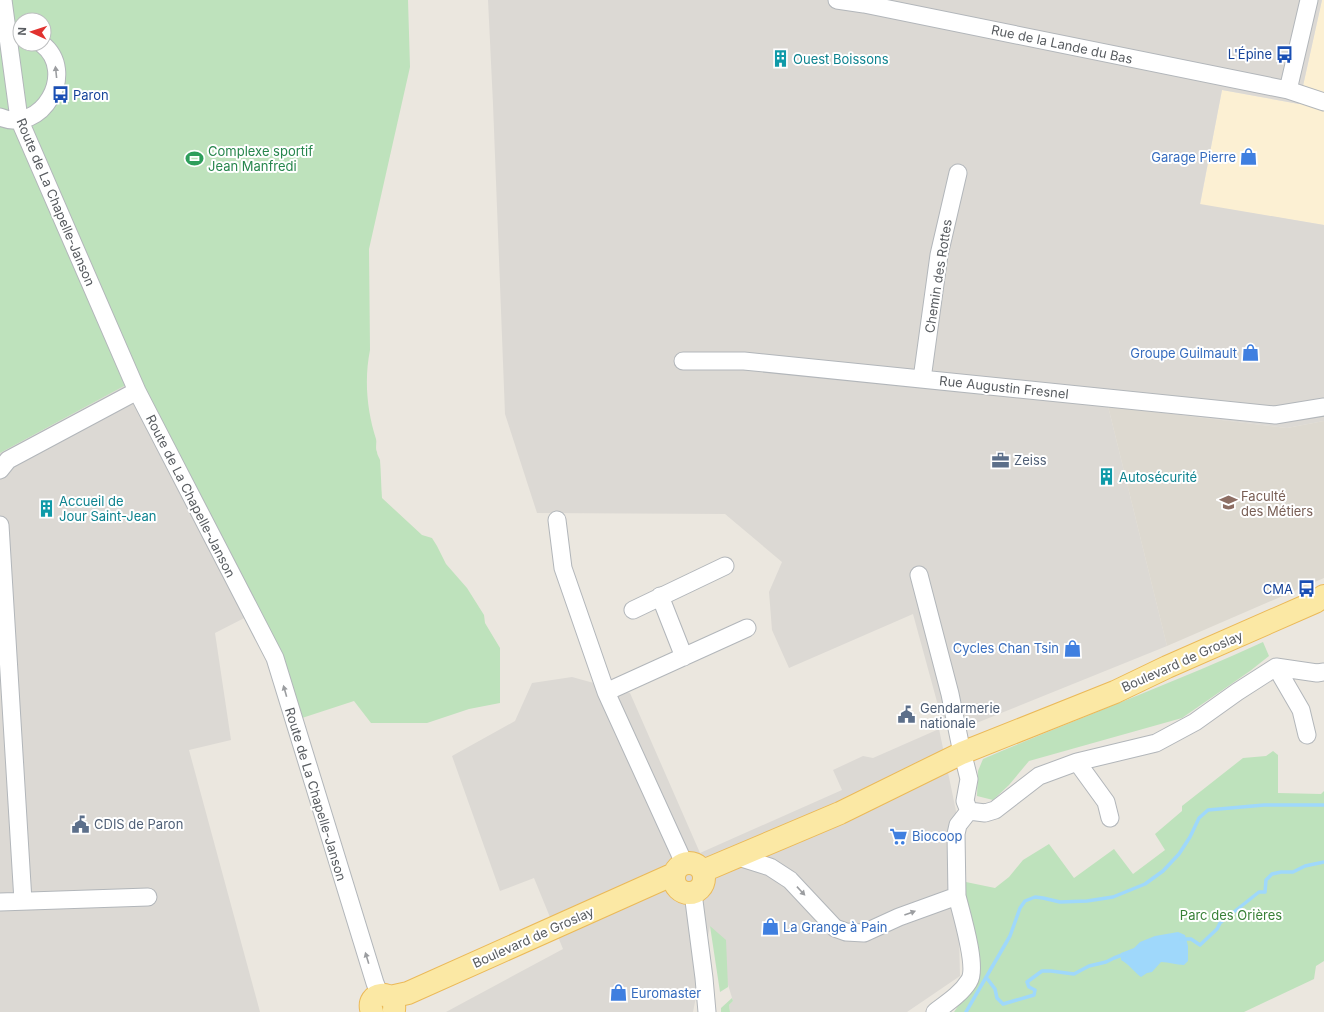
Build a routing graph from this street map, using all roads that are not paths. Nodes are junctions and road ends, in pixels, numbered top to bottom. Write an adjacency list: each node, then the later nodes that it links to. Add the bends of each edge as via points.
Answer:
1 (3, 0): 4 (street, Route de La Chapelle-Janson)
2 (837, 0): 6 (street, Rue de la Lande du Bas)
3 (1309, 0): 6 (street)
4 (9, 34): 9 (street, Route de La Chapelle-Janson)
5 (49, 52): 9 (street, one-way to 5, via 32,116 44,108 52,97 57,71)
6 (1288, 90): 7 (street, Rue de la Lande du Bas)
7 (1324, 102)
8 (0, 117): 9 (street)
9 (19, 119): 13 (street, Route de La Chapelle-Janson)
10 (958, 173): 12 (street, Chemin des Rottes, via 939,255)
11 (683, 361): 12 (street, Rue Augustin Fresnel, via 744,361)
12 (922, 379): 14 (street, Rue Augustin Fresnel, via 1275,415)
13 (137, 391): 15 (street, via 8,460); 39 (street, Route de La Chapelle-Janson, one-way to 13, via 275,658)
14 (1324, 407)
15 (0, 470)
16 (557, 520): 27 (street, via 563,568)
17 (0, 525): 37 (street)
18 (725, 566): 20 (street)
19 (920, 575): 29 (street)
20 (660, 596): 22 (street); 24 (street)
21 (1321, 600): 29 (main road, Boulevard de Groslay)
22 (633, 610)
23 (747, 628): 24 (street)
24 (684, 657): 27 (street)
25 (1276, 667): 26 (street); 28 (street, via 1301,710); 30 (street, via 1195,722 1156,743)
26 (1324, 672)
27 (606, 692): 34 (street)
28 (1307, 735)
29 (963, 758): 31 (street, via 969,779 965,801); 33 (main road, Boulevard de Groslay)
30 (1077, 762): 31 (street, via 1039,776 995,810 985,813); 32 (street, via 1106,802)
31 (969, 811): 35 (street, via 958,825 956,834)
32 (1110, 818)
33 (738, 857): 34 (main road, Boulevard de Groslay); 35 (street, one-way to 35, via 770,867 790,880 835,928 846,932 864,933)
34 (686, 878): 39 (main road, Boulevard de Groslay); 40 (street, via 704,978)
35 (957, 896): 41 (street, via 969,946 971,980)
36 (148, 897): 37 (street)
37 (23, 901): 38 (street)
38 (0, 902)
39 (381, 1006)
40 (707, 1012)
41 (934, 1012)

